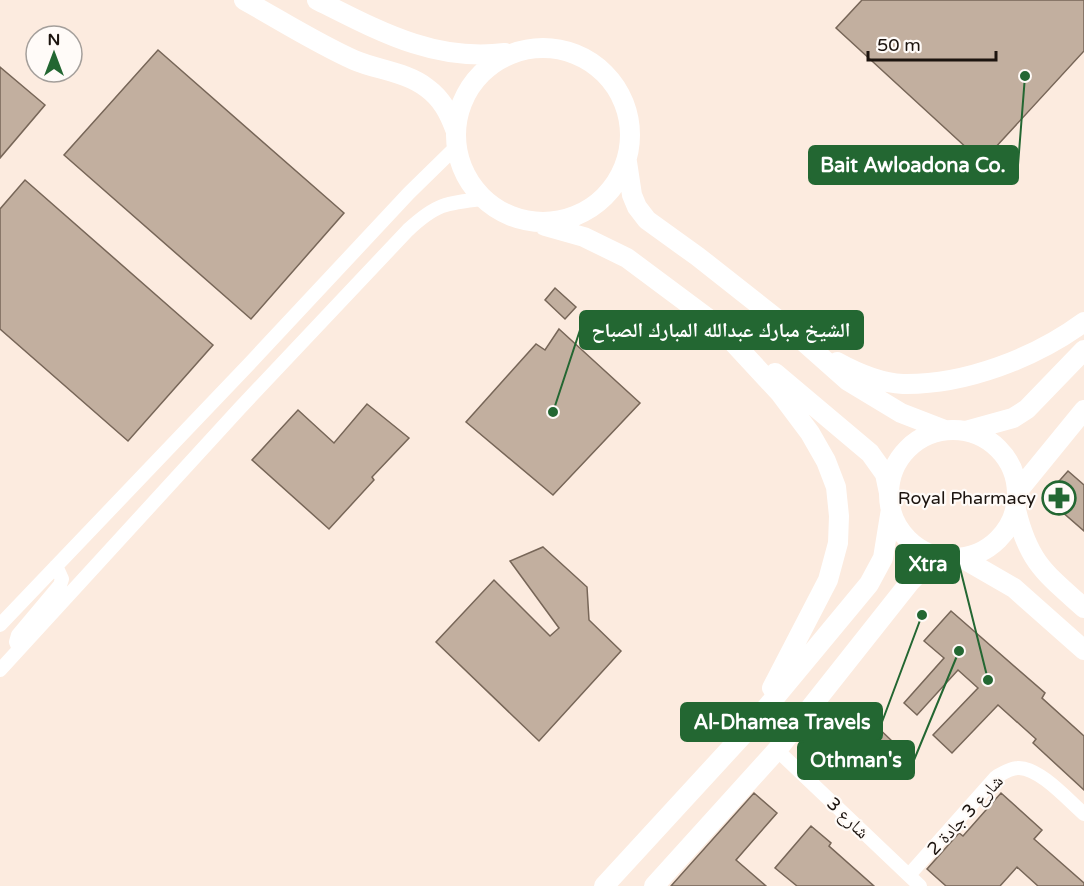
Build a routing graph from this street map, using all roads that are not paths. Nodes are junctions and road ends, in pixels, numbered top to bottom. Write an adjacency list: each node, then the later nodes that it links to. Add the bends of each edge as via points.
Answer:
1 (244, 0): 4 (main road, via 345,56 411,78 426,87 449,113)
2 (317, 0): 3 (main road, via 428,49 484,56)
3 (514, 52): 4 (main road, via 486,67 466,92 455,121); 5 (main road, via 547,47 579,55 607,74 621,93 629,115 631,139)
4 (455, 139): 6 (main road, via 465,176); 19 (street, via 229,386)
5 (627, 162): 7 (main road, via 612,189 590,210 561,221); 10 (main road, via 632,195 647,220)
6 (483, 199): 7 (main road, via 505,214); 22 (street, via 446,203 408,230)
7 (531, 222): 9 (main road, via 584,237 627,258)
8 (1084, 322): 10 (main road, via 1060,340 1028,355 934,382 902,384 876,379)
9 (716, 324): 16 (main road, via 870,453 885,474); 25 (main road, via 780,393 810,433 836,487 839,516 838,543 828,580)
10 (808, 347): 13 (main road, via 879,401)
11 (1084, 350): 14 (main road, via 1027,409 1013,418)
12 (1084, 410): 15 (main road)
13 (945, 430): 14 (main road); 16 (main road, via 927,435 899,459 892,475)
14 (966, 431): 15 (main road, via 982,436 1002,452 1015,474)
15 (1017, 500): 18 (main road, via 1011,524 1002,537 984,550); 20 (main road, via 1022,535 1035,560)
16 (890, 501): 17 (main road, via 896,523 914,546); 25 (main road, via 883,558 868,584)
17 (942, 558): 18 (main road); 26 (main road, via 910,582)
18 (962, 558): 23 (main road, via 1014,588)
19 (56, 566): 21 (street); 22 (street, via 62,579 60,585 18,635)
20 (1084, 608)
21 (0, 625)
22 (19, 649): 24 (street)
23 (1084, 650)
24 (0, 670)
25 (753, 724): 29 (main road)
26 (777, 750): 28 (street, شارع 3); 30 (main road)
27 (1084, 814): 28 (street, شارع 3 جادة 2, via 1038,774 1028,769 1008,770 996,777)
28 (909, 875): 31 (street, شارع 3)
29 (604, 886)
30 (654, 886)
31 (920, 886)

